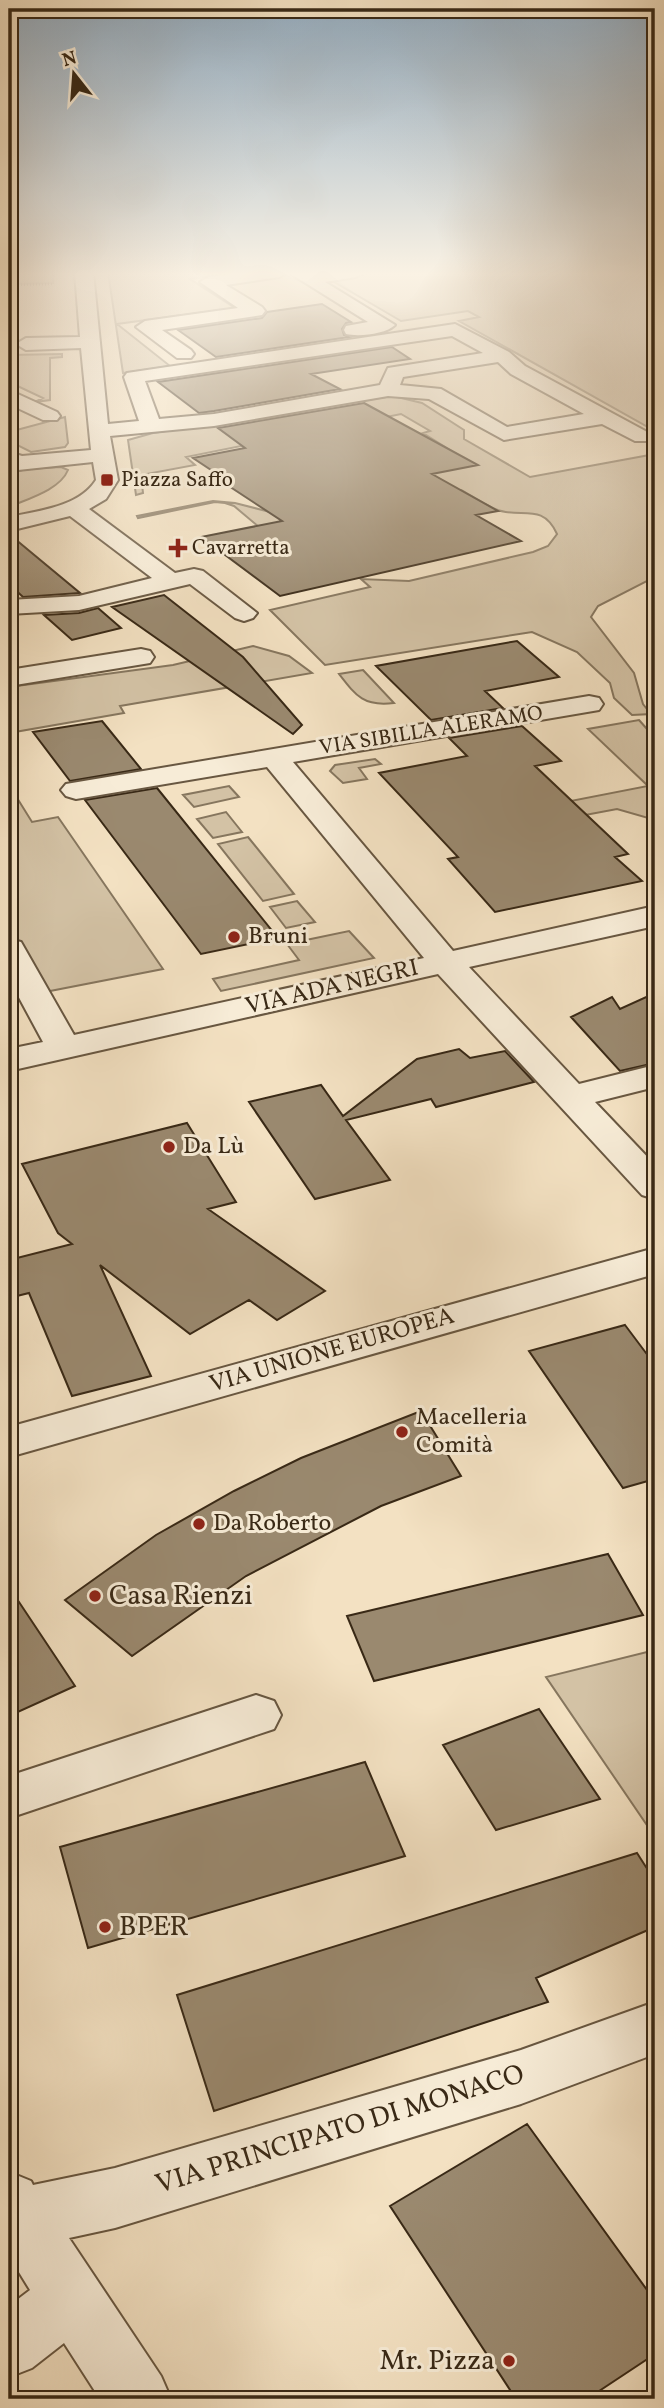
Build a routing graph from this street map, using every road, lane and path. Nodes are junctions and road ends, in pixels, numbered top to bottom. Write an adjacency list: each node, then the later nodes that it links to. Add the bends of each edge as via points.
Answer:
1 (93, 384): 10 (street)
2 (137, 384): 9 (street)
3 (391, 384): 5 (street)
4 (545, 384): 7 (street)
5 (388, 390): 7 (street, via 434,393 504,434); 9 (street)
6 (9, 396): 8 (street, via 50,416)
7 (605, 417): 11 (street)
8 (19, 424)
9 (152, 427): 10 (street)
10 (98, 431): 12 (street)
11 (642, 438)
12 (102, 455): 13 (street); 14 (street, via 107,480 98,494)
13 (12, 462)
14 (72, 506): 15 (street); 16 (street)
15 (9, 524)
16 (171, 581): 17 (street, via 79,603); 18 (street, via 194,576)
17 (9, 607)
18 (244, 613)
19 (141, 657): 20 (street)
20 (9, 678)
21 (589, 704): 22 (street, VIA SIBILLA ALERAMO)
22 (274, 757): 23 (street, VIA SIBILLA ALERAMO); 26 (street, VIA SIBILLA ALERAMO)
23 (76, 790)
24 (655, 916): 26 (street, VIA ADA NEGRI)
25 (9, 949): 27 (street)
26 (446, 963): 27 (street, VIA ADA NEGRI); 30 (street, VIA SIBILLA ALERAMO)
27 (64, 1048): 28 (street, VIA ADA NEGRI)
28 (9, 1060)
29 (655, 1076): 30 (street)
30 (570, 1097): 31 (street, VIA SIBILLA ALERAMO)
31 (655, 1188)
32 (655, 1261): 33 (street, VIA UNIONE EUROPEA)
33 (9, 1442)
34 (256, 1715): 35 (street)
35 (9, 1797)
36 (655, 2028): 37 (street, VIA PRINCIPATO DI MONACO, via 521,2077 115,2197)
37 (14, 2210): 38 (street)
38 (71, 2299): 39 (street); 40 (street)
39 (9, 2345)
40 (138, 2399)

